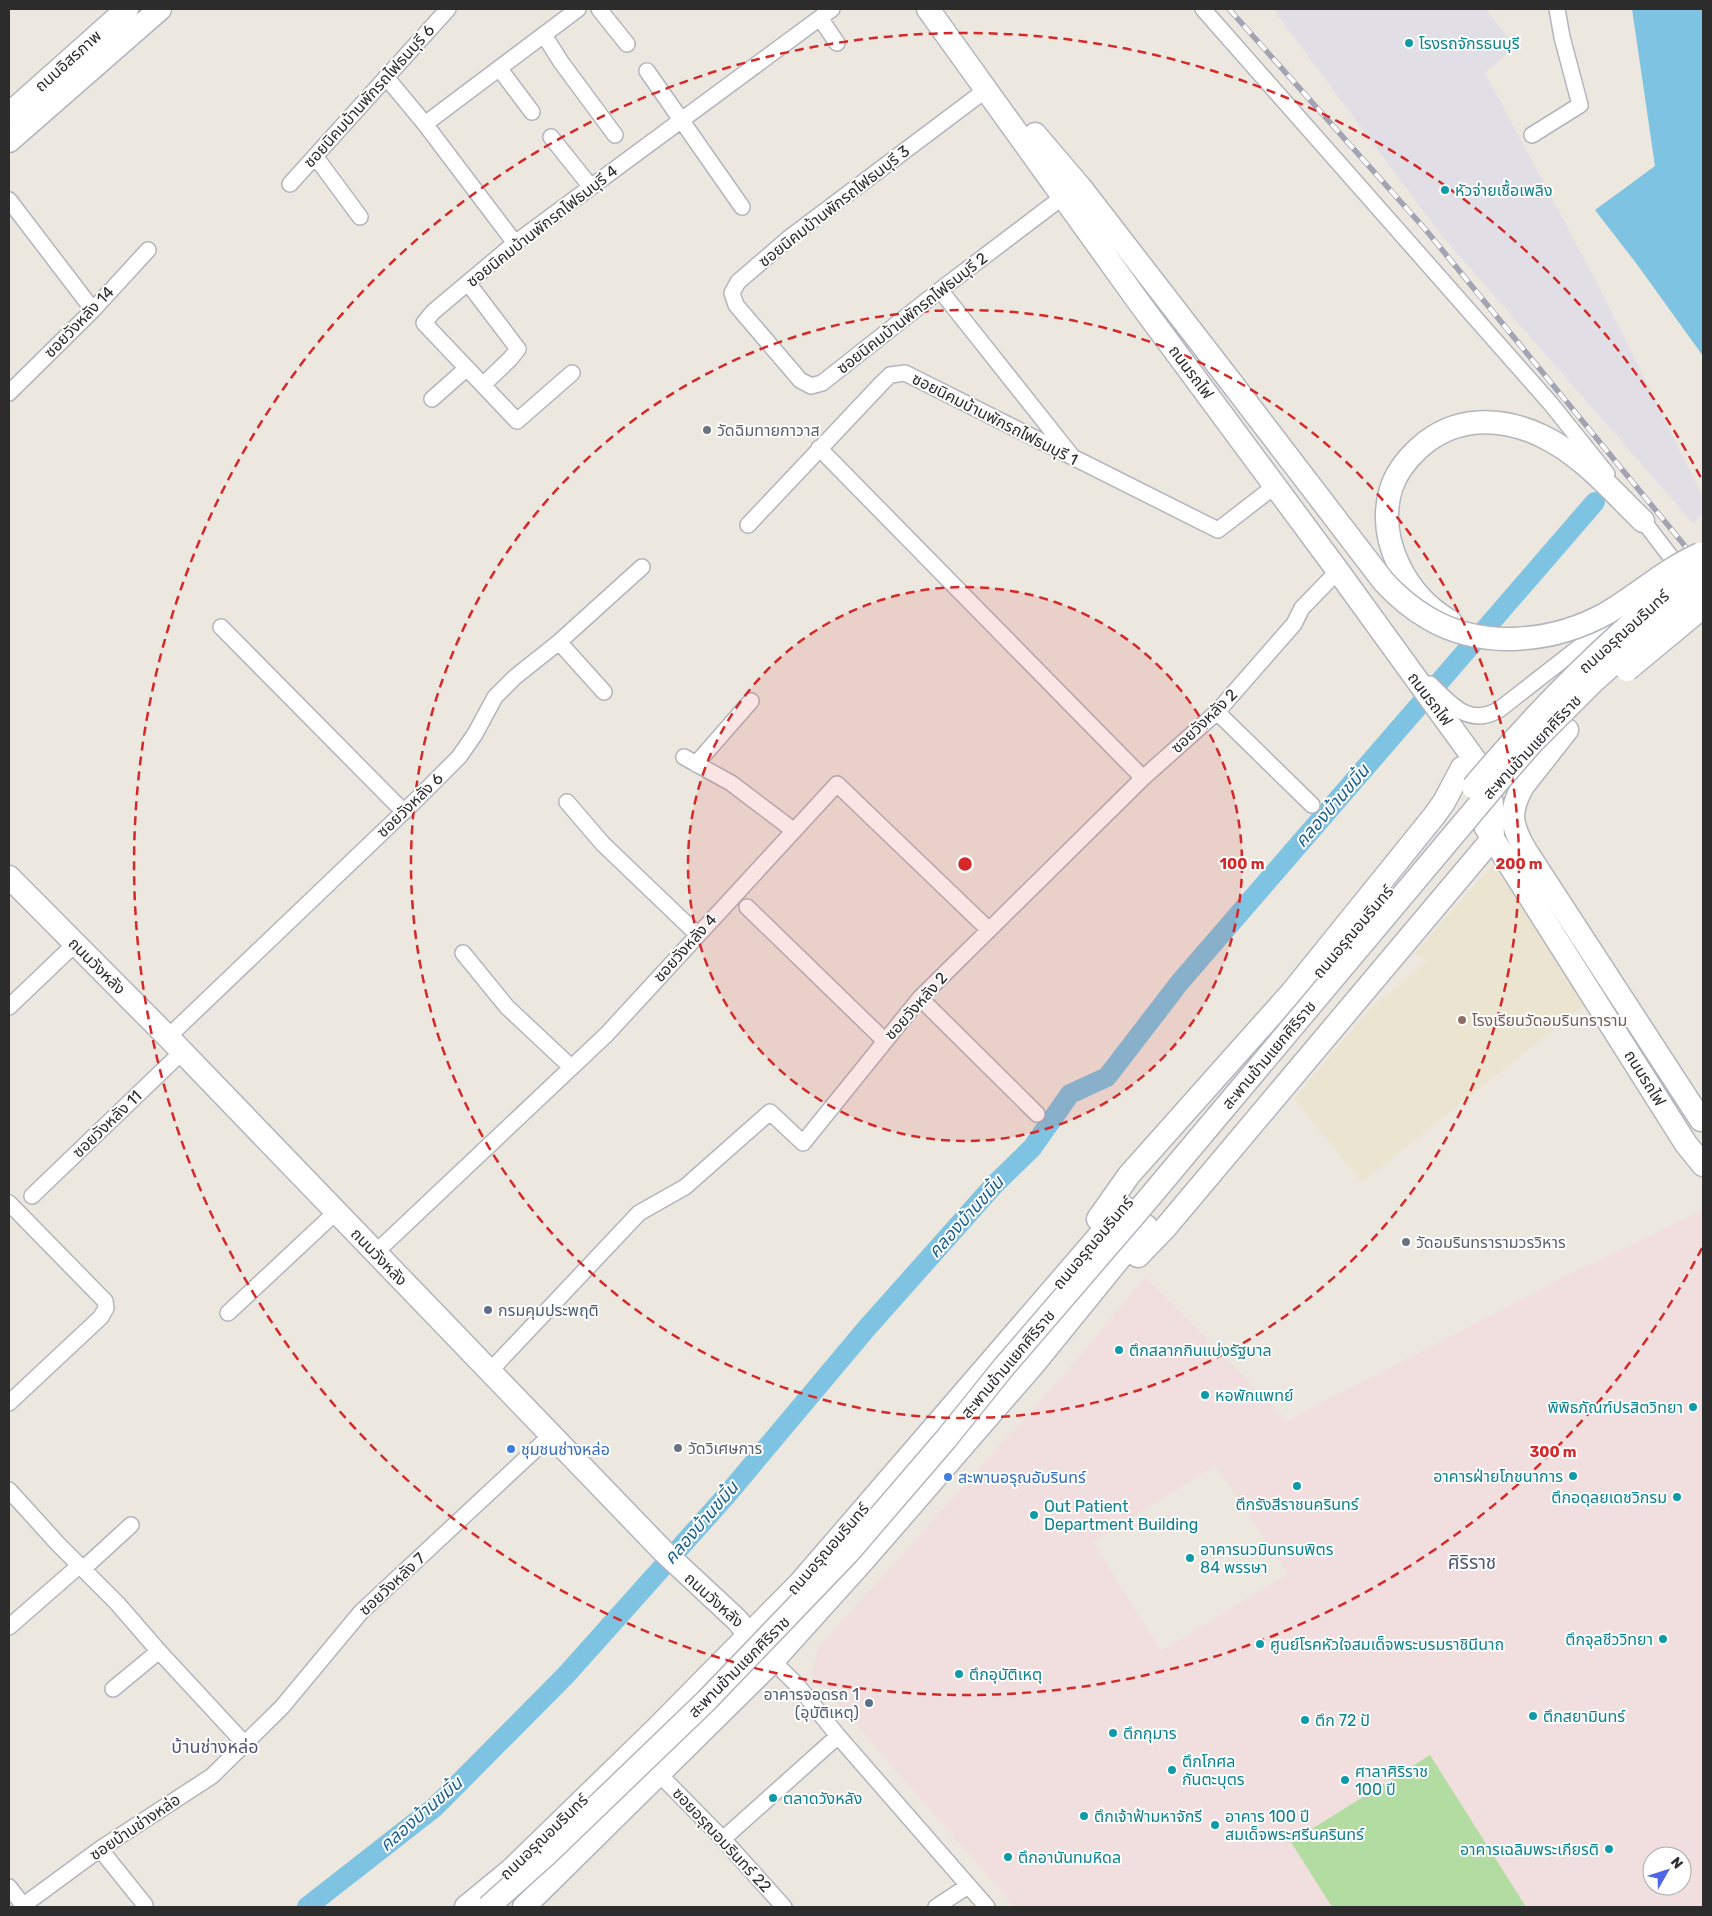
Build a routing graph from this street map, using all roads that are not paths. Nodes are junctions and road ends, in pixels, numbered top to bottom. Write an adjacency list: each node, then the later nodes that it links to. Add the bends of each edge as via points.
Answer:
1 (127, 9): 19 (main road, ถนนอิสรภาพ)
2 (160, 9): 25 (main road)
3 (448, 9): 16 (street, ซอยนิคมบ้านพักรถไฟธนบุรี 6)
4 (578, 9): 10 (street)
5 (599, 9): 12 (street)
6 (928, 9): 13 (main road, ถนนรถไฟ)
7 (1203, 9): 47 (street, via 1551,404)
8 (1557, 9): 23 (street, via 1580,105)
9 (826, 13): 11 (street); 20 (street, ซอยนิคมบ้านพักรถไฟธนบุรี 4)
10 (544, 35): 14 (street); 22 (street)
11 (837, 43)
12 (627, 44)
13 (959, 49): 17 (main road, ถนนรถไฟ); 59 (main road, bridge, via 1081,188 1368,563 1414,610 1443,626)
14 (499, 68): 18 (street); 21 (street)
15 (647, 71): 20 (street)
16 (386, 77): 21 (street); 26 (street, ซอยนิคมบ้านพักรถไฟธนบุรี 6)
17 (987, 89): 29 (main road, ถนนรถไฟ); 38 (street, ซอยนิคมบ้านพักรถไฟธนบุรี 3, via 789,238 738,282 732,293 736,305)
18 (532, 112)
19 (9, 114)
20 (682, 119): 28 (street, ซอยนิคมบ้านพักรถไฟธนบุรี 4); 31 (street)
21 (425, 124): 33 (street)
22 (615, 135)
23 (1532, 135)
24 (550, 136): 28 (street)
25 (9, 141)
26 (315, 156): 27 (street, ซอยนิคมบ้านพักรถไฟธนบุรี 6); 32 (street)
27 (290, 184)
28 (591, 187): 33 (street, ซอยนิคมบ้านพักรถไฟธนบุรี 4)
29 (1064, 196): 36 (street, ซอยนิคมบ้านพักรถไฟธนบุรี 2); 46 (main road, ถนนรถไฟ)
30 (9, 200): 37 (street)
31 (742, 207)
32 (360, 217)
33 (515, 243): 35 (street, ซอยนิคมบ้านพักรถไฟธนบุรี 4)
34 (148, 250): 37 (street, ซอยวังหลัง 14)
35 (468, 282): 39 (street, ซอยนิคมบ้านพักรถไฟธนบุรี 4, via 424,323); 41 (street, via 518,348)
36 (940, 290): 38 (street, ซอยนิคมบ้านพักรถไฟธนบุรี 2, via 822,383 811,386 800,380); 45 (street)
37 (93, 310): 42 (street, ซอยวังหลัง 14)
38 (766, 340)
39 (467, 368): 41 (street, ซอยนิคมบ้านพักรถไฟธนบุรี 4); 43 (street)
40 (572, 372): 41 (street, ซอยนิคมบ้านพักรถไฟธนบุรี 4, via 517,421)
41 (483, 385)
42 (9, 393)
43 (432, 399)
44 (819, 448): 45 (street, ซอยนิคมบ้านพักรถไฟธนบุรี 1, via 890,375 904,374); 49 (street, ซอยนิคมบ้านพักรถไฟธนบุรี 1); 68 (street)
45 (1074, 458): 46 (street, ซอยนิคมบ้านพักรถไฟธนบุรี 1, via 1218,530)
46 (1275, 486): 54 (main road, ถนนรถไฟ)
47 (1619, 493): 48 (main road); 59 (main road, bridge, via 1570,452 1542,436 1509,424 1476,423 1450,428 1433,436 1406,461 1391,489 1388,509 1390,538 1398,566 1409,584 1435,611 1455,624)
48 (1643, 521): 53 (street)
49 (748, 525)
50 (1703, 552): 59 (main road, bridge, via 1672,568 1606,613 1576,627 1532,638)
51 (1703, 564): 92 (main road, ถนนอรุณอมรินทร์, bridge, via 1605,646 1504,750)
52 (642, 567): 60 (street, ซอยวังหลัง 6)
53 (1680, 570): 57 (street); 63 (street, via 1494,713 1474,716)
54 (1338, 571): 63 (main road, ถนนรถไฟ, via 1394,650); 64 (street, ซอยวังหลัง 2, via 1302,608 1294,624)
55 (1703, 583): 57 (main road, สะพานข้ามแยกศิริราช, bridge)
56 (1703, 587): 57 (main road, สะพานข้ามแยกศิริราช, bridge)
57 (1697, 602): 65 (main road, ถนนอรุณอมรินทร์, bridge); 116 (main road, สะพานข้ามแยกศิริราช, bridge, via 1594,681 1532,744 1110,1245 1002,1368 940,1446 817,1587 706,1701)
58 (221, 627): 71 (street)
59 (1490, 638)
60 (559, 642): 61 (street); 71 (street, ซอยวังหลัง 6, via 495,697 459,757)
61 (604, 692)
62 (751, 701): 72 (street, via 690,760 731,783)
63 (1446, 710): 66 (main road, ถนนรถไฟ)
64 (1217, 712): 68 (street, ซอยวังหลัง 2); 70 (street)
65 (1567, 730): 86 (main road, via 1517,796 1512,812 1515,829 1526,851); 93 (main road, ถนนอรุณอมรินทร์, via 1488,815)
66 (1456, 733): 67 (main road, ถนนรถไฟ); 73 (main road, ถนนรถไฟ, via 1488,778)
67 (1462, 768): 73 (main road, ถนนรถไฟ, via 1470,799); 92 (main road, via 1434,816 1292,992 1115,1193 1096,1223)
68 (1143, 778): 76 (street, ซอยวังหลัง 2)
69 (567, 802): 77 (street, via 603,844)
70 (1312, 805)
71 (404, 812): 83 (street, ซอยวังหลัง 6)
72 (793, 830): 76 (street, ซอยวังหลัง 4, via 834,785 839,784); 77 (street, ซอยวังหลัง 4)
73 (1493, 838): 87 (main road, ถนนรถไฟ, via 1681,1136); 93 (main road, via 1166,1227 1125,1267)
74 (9, 877): 78 (main road, ถนนวังหลัง)
75 (747, 907): 82 (street)
76 (989, 930): 80 (street, ซอยวังหลัง 2)
77 (697, 934): 84 (street, ซอยวังหลัง 4, via 607,1034)
78 (76, 944): 81 (street); 83 (main road, ถนนวังหลัง)
79 (463, 952): 84 (street, via 508,1007)
80 (920, 998): 82 (street, ซอยวังหลัง 2); 85 (street)
81 (9, 1007)
82 (885, 1041): 95 (street, ซอยวังหลัง 2, via 803,1143 770,1112 685,1187 639,1213)
83 (175, 1044): 88 (street, ซอยวังหลัง 11); 90 (main road, ถนนวังหลัง)
84 (571, 1067): 91 (street, ซอยวังหลัง 4)
85 (1037, 1114)
86 (1702, 1121)
87 (1703, 1165)
88 (32, 1196)
89 (12, 1212): 96 (street, via 104,1301 106,1308 101,1317)
90 (336, 1212): 91 (main road, ถนนวังหลัง); 94 (street)
91 (375, 1253): 95 (main road, ถนนวังหลัง)
92 (1082, 1256): 102 (main road, ถนนอรุณอมรินทร์, via 800,1583)
93 (1098, 1286): 104 (main road, ถนนอรุณอมรินทร์, via 1033,1365)
94 (228, 1313)
95 (490, 1372): 97 (main road, ถนนวังหลัง)
96 (9, 1403)
97 (550, 1436): 102 (main road, ถนนวังหลัง, via 683,1572); 107 (street, ซอยวังหลัง 7, via 361,1612 282,1707)
98 (9, 1490): 100 (street)
99 (131, 1525): 100 (street)
100 (81, 1567): 101 (street); 103 (street, via 117,1602)
101 (9, 1627)
102 (751, 1634): 104 (main road, ถนนวังหลัง); 115 (main road, ถนนอรุณอมรินทร์, via 511,1870)
103 (159, 1651): 105 (street); 107 (street)
104 (773, 1661): 106 (street, via 798,1686); 108 (main road, ถนนอรุณอมรินทร์)
105 (114, 1689)
106 (838, 1736): 109 (street); 111 (street)
107 (244, 1743): 110 (street, ซอยบ้านช่างหล่อ, via 212,1776)
108 (660, 1774): 109 (street, ซอยอรุณอมรินทร์ 22); 117 (main road, ถนนอรุณอมรินทร์)
109 (723, 1839): 118 (street, ซอยอรุณอมรินทร์ 22)
110 (100, 1849): 113 (street); 114 (street, ซอยบ้านช่างหล่อ)
111 (968, 1886): 119 (street); 120 (street)
112 (9, 1887): 114 (street)
113 (145, 1905)
114 (22, 1906)
115 (466, 1907)
116 (488, 1907)
117 (524, 1907)
118 (784, 1907)
119 (936, 1907)
120 (987, 1907)

